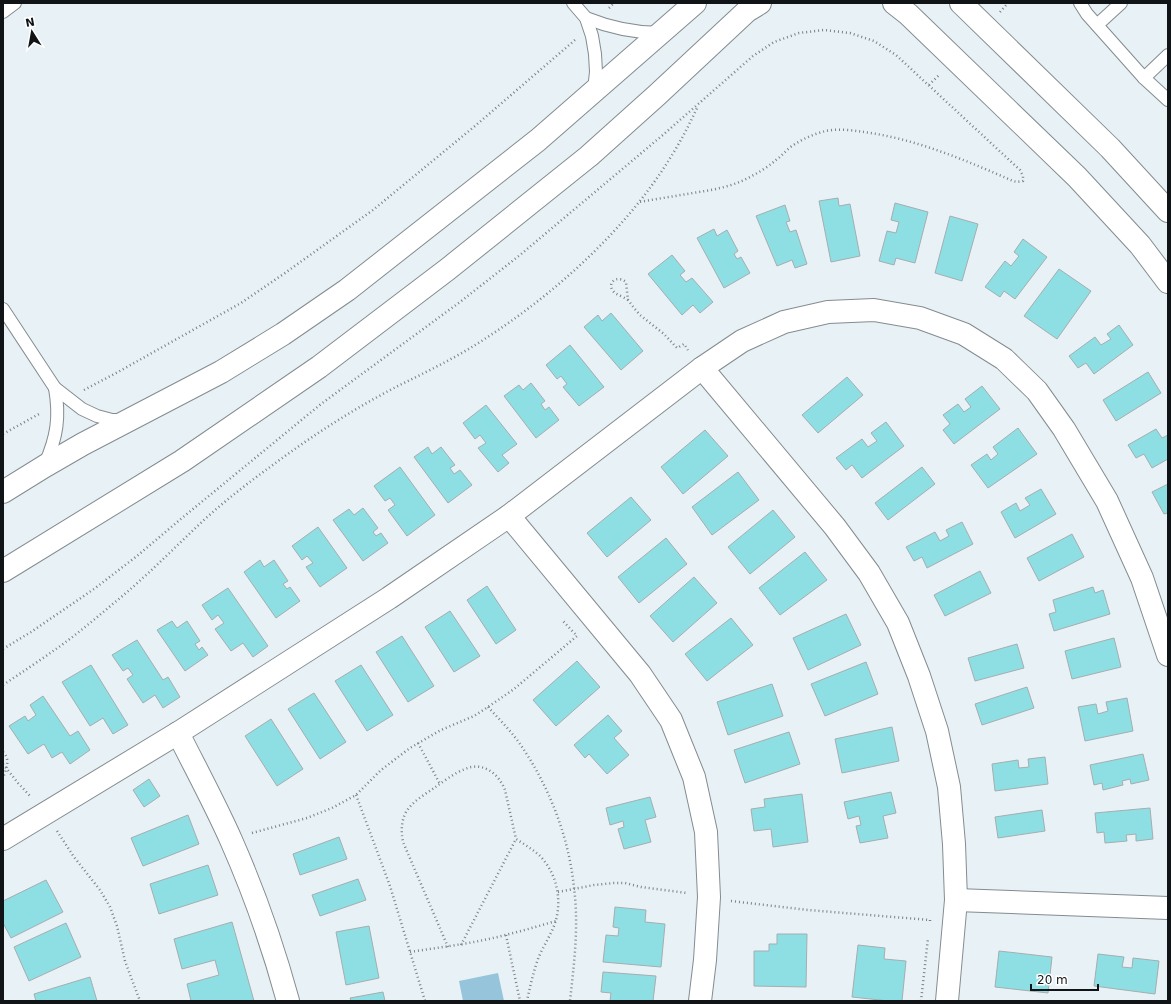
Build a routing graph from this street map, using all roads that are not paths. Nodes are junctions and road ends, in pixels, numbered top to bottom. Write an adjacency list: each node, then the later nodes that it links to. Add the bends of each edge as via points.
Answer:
1 (15, 3): 9 (lane)
2 (573, 3): 10 (lane)
3 (695, 3): 12 (street)
4 (760, 3): 26 (street, via 748,11 589,156 320,367 182,461)
5 (894, 3): 18 (street, via 1077,177 1140,244)
6 (961, 3): 17 (street, via 1110,148)
7 (1080, 3): 11 (lane)
8 (1121, 3): 11 (lane)
9 (3, 12)
10 (590, 22): 12 (lane, via 642,33); 15 (lane, via 595,54)
11 (1097, 25): 14 (lane)
12 (661, 33): 15 (street)
13 (1168, 55): 14 (lane)
14 (1144, 78): 16 (lane)
15 (594, 91): 22 (street, via 538,140 346,290 283,334 221,372)
16 (1168, 100)
17 (1168, 211)
18 (1168, 282)
19 (3, 309): 21 (lane)
20 (702, 368): 25 (street); 27 (street, via 742,341 784,322 828,312 874,310 912,316 964,334 1004,359 1037,391 1064,429 1107,501 1142,578); 30 (street, via 835,527 869,573 898,623 937,731 949,786)
21 (62, 401): 22 (lane, via 97,416); 23 (lane, via 56,436)
22 (128, 421): 23 (street)
23 (45, 466): 24 (street)
24 (3, 492)
25 (509, 516): 28 (street, via 389,598); 33 (street, via 640,674 671,720 694,777 706,832 709,897)
26 (3, 571)
27 (1168, 655)
28 (178, 733): 29 (street); 32 (street, via 231,840 256,903)
29 (3, 839)
30 (956, 900): 31 (street); 34 (street)
31 (1168, 908)
32 (288, 1001)
33 (700, 1001)
34 (947, 1001)

